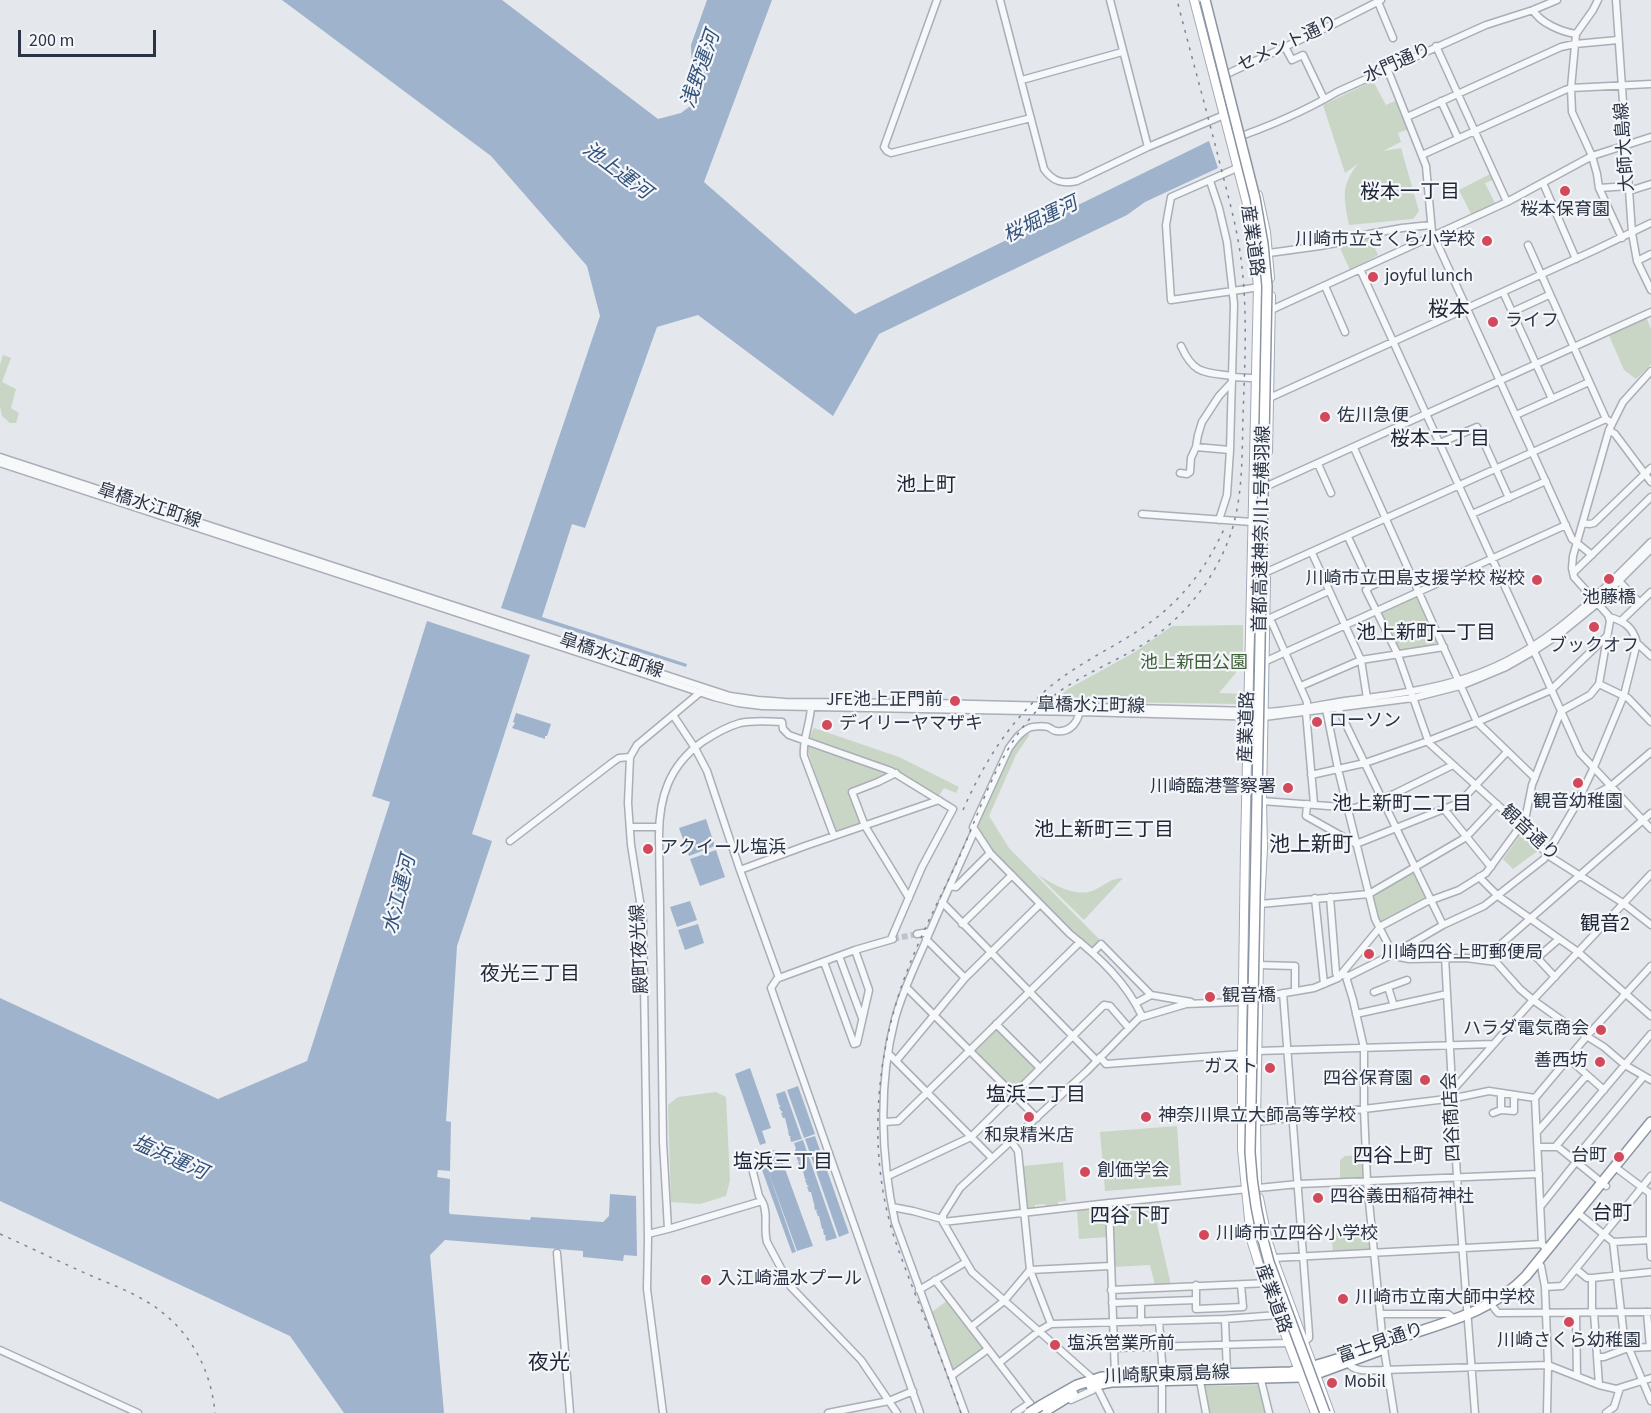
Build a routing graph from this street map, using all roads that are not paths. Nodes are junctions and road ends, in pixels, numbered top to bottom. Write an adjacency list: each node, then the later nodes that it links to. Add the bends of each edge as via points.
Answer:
1 (937, 0): 30 (street, via 884,147 887,151)
2 (1000, 0): 21 (street)
3 (1110, 0): 18 (street)
4 (1194, 0): 28 (main road, 産業道路)
5 (1199, 0): 436 (highway, 首都高速神奈川1号横羽線, via 1249,199 1260,283 1246,1182 1264,1265)
6 (1207, 0): 20 (main road, 産業道路); 437 (highway, 首都高速神奈川1号横羽線, bridge, via 1255,198 1267,282 1252,1181 1269,1262)
7 (1598, 0): 12 (street)
8 (1616, 0): 14 (street, 大師大島線)
9 (1380, 1): 13 (street); 17 (street, セメント通り)
10 (1553, 1): 11 (street, 水門通り)
11 (1533, 10): 12 (street, via 1556,28); 16 (street, 水門通り)
12 (1576, 34): 15 (street)
13 (1393, 38)
14 (1618, 40): 15 (street); 23 (street, 大師大島線)
15 (1575, 44): 24 (street); 25 (street)
16 (1436, 46): 19 (street, 水門通り); 25 (street)
17 (1286, 47): 20 (street, セメント通り); 26 (street, via 1292,60 1303,55)
18 (1122, 52): 21 (street); 37 (street)
19 (1388, 68): 26 (street, 水門通り); 29 (street)
20 (1227, 74): 32 (main road, 産業道路)
21 (1022, 80): 30 (street)
22 (1651, 84): 23 (street)
23 (1622, 85): 24 (street); 36 (street, 大師大島線)
24 (1571, 88): 31 (street); 39 (street, via 1573,116)
25 (1457, 94): 27 (street); 31 (street)
26 (1324, 99): 32 (street, 水門通り)
27 (1441, 101): 29 (street); 34 (street)
28 (1224, 115): 35 (main road, 産業道路); 37 (street)
29 (1407, 117): 38 (street)
30 (1031, 118): 37 (street, via 1044,170 1056,181 1077,181)
31 (1474, 131): 34 (street); 46 (street)
32 (1243, 136): 35 (street, 水門通り); 53 (main road, 産業道路)
33 (1651, 137): 36 (street)
34 (1458, 138): 38 (street)
35 (1230, 140): 40 (main road, 産業道路)
36 (1626, 145): 39 (street); 44 (street, 大師大島線)
37 (1148, 147)
38 (1422, 154): 48 (street)
39 (1592, 156): 42 (street); 45 (street)
40 (1237, 168): 41 (street); 61 (main road, 産業道路, via 1251,225)
41 (1210, 181): 63 (street, via 1227,242); 63 (street, via 1171,197 1166,225 1171,300)
42 (1543, 183): 46 (street); 55 (street)
43 (1651, 184): 44 (street)
44 (1629, 188): 45 (street); 49 (street, 大師大島線)
45 (1599, 189): 51 (street)
46 (1508, 202): 50 (street)
47 (1651, 223): 49 (street)
48 (1431, 225): 50 (street); 53 (street)
49 (1632, 233): 51 (street); 56 (street, 大師大島線)
50 (1434, 236): 57 (street); 66 (street)
51 (1622, 238): 55 (street)
52 (1528, 245): 58 (street)
53 (1269, 252): 59 (main road, 産業道路)
54 (1651, 254): 56 (street)
55 (1576, 258): 58 (street)
56 (1637, 261): 62 (street, 大師大島線)
57 (1360, 269): 60 (street); 71 (street)
58 (1541, 275): 64 (street); 65 (street)
59 (1271, 286): 61 (street); 67 (main road, 産業道路)
60 (1325, 286): 67 (street); 70 (street)
61 (1258, 287): 63 (street); 78 (main road, 産業道路)
62 (1651, 290)
63 (1233, 291): 76 (street)
64 (1503, 292): 66 (street); 68 (street)
65 (1550, 295): 68 (street); 73 (street)
66 (1467, 308): 71 (street); 79 (street)
67 (1271, 310): 77 (main road, 産業道路)
68 (1512, 312): 74 (street)
69 (1651, 312): 73 (street)
70 (1345, 332)
71 (1394, 342): 81 (street); 84 (street)
72 (1181, 346): 76 (street, via 1199,371)
73 (1573, 348): 74 (street); 80 (street)
74 (1536, 364): 79 (street); 82 (street)
75 (1651, 371): 86 (street)
76 (1233, 378): 78 (street); 89 (street, via 1202,422); 91 (street)
77 (1270, 378): 78 (street); 81 (main road, 産業道路)
78 (1256, 379): 83 (main road, 産業道路)
79 (1500, 381): 84 (street); 85 (street)
80 (1589, 382): 82 (street); 86 (street)
81 (1269, 398): 83 (street); 102 (main road, 産業道路)
82 (1552, 399): 85 (street)
83 (1255, 405): 111 (main road, 産業道路)
84 (1426, 414): 88 (street); 90 (street)
85 (1516, 415): 92 (street)
86 (1609, 421): 87 (street); 92 (street)
87 (1609, 430): 99 (street); 112 (street)
88 (1440, 443): 97 (street, via 1476,427); 103 (street)
89 (1196, 447): 91 (street); 98 (street, via 1190,472)
90 (1353, 448): 95 (street); 110 (street)
91 (1230, 450): 109 (street, via 1227,495)
92 (1533, 453): 97 (street); 100 (street)
93 (0, 457): 149 (street, 皐橋水江町線)
94 (0, 463): 149 (street, 皐橋水江町線)
95 (1318, 464): 102 (street); 104 (street)
96 (1651, 468): 99 (street)
97 (1496, 470): 103 (street); 106 (street)
98 (1180, 473)
99 (1645, 474): 101 (street); 112 (street, via 1594,523)
100 (1546, 481): 106 (street); 113 (street)
101 (1651, 482)
102 (1267, 486): 123 (main road, 産業道路)
103 (1459, 486): 108 (street); 110 (street)
104 (1331, 493)
105 (1651, 497): 119 (street)
106 (1509, 498): 108 (street)
107 (1142, 514): 109 (street)
108 (1472, 514): 120 (street)
109 (1219, 519): 111 (street)
110 (1386, 519): 114 (street); 121 (street)
111 (1252, 522): 124 (main road, 産業道路)
112 (1583, 523): 116 (street)
113 (1566, 525): 116 (street); 120 (street)
114 (1348, 537): 118 (street); 126 (street)
115 (1651, 542): 130 (street, 皐橋水江町線)
116 (1577, 543): 119 (street); 122 (street)
117 (1651, 549): 125 (street, 皐橋水江町線)
118 (1312, 553): 123 (street); 127 (street)
119 (1592, 555): 122 (street)
120 (1492, 559): 128 (street); 140 (street)
121 (1408, 570): 126 (street); 128 (street)
122 (1573, 573): 130 (street)
123 (1266, 574): 124 (street); 134 (main road, 産業道路)
124 (1251, 578): 160 (main road, 産業道路)
125 (1619, 581): 130 (street, 皐橋水江町線); 131 (street)
126 (1371, 586): 132 (street, 観音通り, via 1365,590)
127 (1329, 591): 134 (street); 136 (street)
128 (1418, 592): 132 (street); 139 (street)
129 (1651, 592): 131 (street)
130 (1595, 601): 133 (street); 140 (street, 皐橋水江町線)
131 (1640, 603): 135 (street)
132 (1376, 612): 136 (street); 142 (street, 観音通り)
133 (1609, 618): 135 (street); 137 (street)
134 (1267, 619): 141 (street); 145 (main road, 産業道路)
135 (1622, 620): 138 (street)
136 (1345, 626): 141 (street); 144 (street)
137 (1607, 636): 147 (street); 150 (street)
138 (1637, 643): 143 (street); 152 (street)
139 (1444, 647): 142 (street); 146 (street)
140 (1533, 649): 146 (street, 皐橋水江町線); 150 (street)
141 (1286, 652): 145 (street); 148 (street)
142 (1398, 655): 144 (street); 151 (street, 観音通り)
143 (1651, 656)
144 (1361, 660): 148 (street); 153 (street)
145 (1264, 662): 162 (main road, 産業道路)
146 (1459, 683): 151 (street, 皐橋水江町線); 163 (street)
147 (1599, 684): 152 (street); 159 (street, via 1590,695)
148 (1301, 686): 157 (street)
149 (703, 690): 154 (street, 皐橋水江町線, via 738,703); 161 (street)
150 (1551, 690): 159 (street); 163 (street)
151 (1413, 695): 153 (street, 皐橋水江町線); 155 (street, 皐橋水江町線); 166 (street, 観音通り)
152 (1624, 696): 164 (street); 173 (street)
153 (1367, 698): 157 (street, 皐橋水江町線)
154 (811, 705): 156 (street, 皐橋水江町線); 156 (street, 皐橋水江町線, via 944,703); 165 (street)
155 (1338, 708): 158 (street, 皐橋水江町線); 171 (street)
156 (1080, 709): 160 (street, 皐橋水江町線); 196 (street, via 1076,723 1066,730 1032,727 1017,736 977,816)
157 (1307, 709): 158 (street, 皐橋水江町線); 162 (street, 皐橋水江町線); 176 (street)
158 (1326, 709): 174 (street)
159 (1561, 711): 173 (street, via 1580,753); 177 (street)
160 (1248, 714): 162 (street, 皐橋水江町線); 260 (main road, 産業道路)
161 (673, 715): 167 (street); 170 (street, via 637,745)
162 (1264, 715): 182 (main road, 産業道路)
163 (1478, 722): 166 (street); 168 (street)
164 (1651, 722)
165 (804, 741): 167 (street, via 786,733 782,722 759,721 723,729); 175 (street); 197 (street, via 804,756)
166 (1428, 741): 171 (street); 172 (street, 観音通り)
167 (694, 748): 190 (street, via 676,768 664,793); 205 (street, via 707,771)
168 (1507, 752): 177 (street); 178 (street)
169 (1651, 752): 179 (street)
170 (630, 757): 193 (street, 殿町夜光線); 199 (street, via 613,762)
171 (1365, 763): 174 (street); 180 (street)
172 (1453, 765): 178 (street, 観音通り); 180 (street)
173 (1594, 767): 179 (street); 185 (street)
174 (1338, 769): 176 (street); 186 (street)
175 (896, 773): 181 (street); 191 (street, via 852,792)
176 (1311, 775): 183 (street)
177 (1535, 778): 192 (street)
178 (1476, 785): 184 (street, 観音通り); 187 (street, via 1459,803)
179 (1611, 786): 185 (street); 189 (street)
180 (1383, 799): 186 (street); 194 (street)
181 (939, 800): 191 (street); 214 (street, via 953,809)
182 (1262, 801): 183 (street); 220 (main road, 産業道路)
183 (1310, 804): 186 (street); 200 (street, via 1306,816)
184 (1497, 804): 192 (street, 観音通り); 198 (street)
185 (1576, 805): 202 (street)
186 (1347, 807): 200 (street)
187 (1444, 809): 194 (street); 198 (street)
188 (1651, 813): 189 (street)
189 (1643, 820): 195 (street); 208 (street)
190 (659, 826): 193 (street); 333 (street)
191 (865, 826): 197 (street); 214 (street)
192 (1521, 826): 202 (street, 観音通り); 204 (street)
193 (630, 827): 335 (street, 殿町夜光線, via 643,920)
194 (1396, 828): 200 (street); 203 (street)
195 (1651, 829)
196 (975, 830): 201 (street); 210 (street)
197 (834, 836): 205 (street)
198 (1466, 837): 203 (street); 204 (street)
199 (510, 842)
200 (1356, 844): 211 (street)
201 (990, 853): 207 (street); 210 (street, via 956,887)
202 (1547, 854): 208 (street, 観音通り); 212 (street)
203 (1415, 867): 211 (street); 216 (street)
204 (1491, 867): 209 (street)
205 (740, 870): 246 (street)
206 (1651, 874): 218 (street)
207 (1012, 875): 219 (street); 222 (street)
208 (1579, 876): 218 (street, 観音通り); 221 (street)
209 (1479, 877): 212 (street); 216 (street)
210 (950, 886): 217 (street)
211 (1369, 894): 213 (street); 225 (street)
212 (1498, 896): 221 (street); 223 (street)
213 (1330, 897): 215 (street); 244 (street, via 1336,973)
214 (909, 898): 230 (street, via 892,939)
215 (1315, 898): 220 (street); 248 (street)
216 (1431, 901): 223 (street); 225 (street)
217 (942, 902): 222 (street); 227 (street)
218 (1623, 903): 224 (street, 観音通り); 234 (street)
219 (1040, 904): 229 (street); 232 (street)
220 (1260, 904): 241 (main road, 産業道路)
221 (1531, 918): 228 (street); 239 (street)
222 (962, 924): 232 (street)
223 (1443, 925): 235 (street)
224 (1651, 925)
225 (1379, 928): 235 (street); 244 (street)
226 (917, 934): 227 (street)
227 (928, 936): 247 (street); 249 (street)
228 (1559, 939): 234 (street); 238 (street)
229 (1080, 942): 233 (street); 251 (street)
230 (855, 950): 236 (street); 268 (street, via 869,990)
231 (1530, 950): 238 (street)
232 (991, 952): 247 (street); 251 (street)
233 (1093, 952): 257 (street, via 1101,944); 261 (street)
234 (1578, 952): 245 (street); 255 (street)
235 (1393, 954): 237 (street, via 1409,959); 244 (street)
236 (839, 957): 240 (street); 268 (street)
237 (1445, 957): 239 (street); 256 (street, 四谷商店会)
238 (1538, 958): 245 (street)
239 (1483, 960): 259 (street, via 1498,963)
240 (824, 962): 246 (street); 268 (street, via 854,1044)
241 (1259, 965): 252 (street, via 1296,966); 258 (main road, 産業道路)
242 (1651, 966): 255 (street)
243 (1400, 974): 250 (street, via 1405,981)
244 (1342, 976): 248 (street); 265 (street)
245 (1555, 976): 259 (street)
246 (779, 978): 417 (street, via 771,988)
247 (965, 978): 264 (street)
248 (1324, 984): 252 (street)
249 (906, 987): 264 (street); 280 (street)
250 (1388, 987): 253 (street); 263 (street)
251 (1030, 991): 269 (street); 272 (street)
252 (1295, 991): 254 (street)
253 (1374, 992)
254 (1283, 993): 258 (street); 279 (street)
255 (1627, 993): 267 (street); 273 (street)
256 (1447, 994): 263 (street); 275 (street, 四谷商店会)
257 (1151, 995): 261 (street); 262 (street)
258 (1258, 998): 260 (street); 278 (main road, 産業道路)
259 (1533, 1000): 273 (street); 274 (street)
260 (1242, 1001): 262 (street); 281 (main road, 産業道路)
261 (1136, 1002): 266 (street)
262 (1197, 1004): 266 (street)
263 (1394, 1006): 265 (street)
264 (934, 1014): 277 (street); 284 (street)
265 (1356, 1014): 276 (street)
266 (1142, 1016): 270 (street)
267 (1651, 1016)
268 (862, 1019)
269 (996, 1024): 277 (street); 286 (street)
270 (1129, 1028): 272 (street, via 1110,1006 1104,1005); 283 (street)
271 (1651, 1034): 285 (street)
272 (1072, 1036): 283 (street); 286 (street)
273 (1587, 1036): 282 (street); 285 (street)
274 (1494, 1044): 275 (street); 290 (street)
275 (1449, 1046): 276 (street); 290 (street, 四谷商店会)
276 (1364, 1048): 279 (street); 297 (street)
277 (970, 1051): 291 (street); 293 (street)
278 (1257, 1051): 279 (street); 303 (main road, 産業道路)
279 (1288, 1051): 300 (street)
280 (888, 1053): 284 (street); 302 (street)
281 (1242, 1053): 283 (street, via 1106,1064); 324 (main road, 産業道路)
282 (1568, 1058): 287 (street); 295 (street)
283 (1098, 1059): 301 (street)
284 (896, 1061): 291 (street)
285 (1625, 1065): 288 (street); 289 (street)
286 (1040, 1068): 293 (street)
287 (1587, 1075): 289 (street); 306 (street)
288 (1648, 1078): 312 (street)
289 (1604, 1090): 309 (street)
290 (1452, 1091): 296 (street, 四谷商店会)
291 (927, 1092): 302 (street, via 898,1121); 307 (street)
292 (1501, 1093): 294 (street); 296 (street, via 1489,1091); 298 (street)
293 (1013, 1094): 301 (street); 307 (street)
294 (1514, 1095): 295 (street); 298 (street, via 1514,1111)
295 (1535, 1098): 306 (street)
296 (1452, 1099): 297 (street); 318 (street, 四谷商店会)
297 (1364, 1110): 300 (street); 319 (street)
298 (1501, 1110): 299 (street)
299 (1493, 1113)
300 (1293, 1117): 303 (street); 320 (street)
301 (1037, 1118): 308 (street)
302 (885, 1122): 316 (street)
303 (1256, 1122): 323 (main road, 産業道路)
304 (1651, 1122): 321 (highway, 富士見通り)
305 (1651, 1131): 314 (highway, 富士見通り)
306 (1537, 1132): 310 (street)
307 (971, 1137): 311 (street); 316 (street)
308 (1011, 1141): 311 (street); 330 (street, via 1018,1151)
309 (1556, 1146): 310 (street); 312 (street)
310 (1538, 1147): 315 (street)
311 (992, 1158): 332 (street, via 959,1190)
312 (1575, 1161): 321 (street); 328 (street)
313 (752, 1168): 326 (street)
314 (1620, 1170): 321 (highway, 富士見通り); 322 (street)
315 (1539, 1174): 318 (street); 328 (street)
316 (888, 1176): 329 (street)
317 (1651, 1176): 322 (street)
318 (1457, 1177): 319 (street); 339 (street, 四谷商店会)
319 (1367, 1181): 320 (street); 340 (street)
320 (1298, 1184): 323 (street); 342 (street)
321 (1604, 1184): 331 (highway, 富士見通り)
322 (1642, 1187): 325 (street); 334 (street)
323 (1257, 1188): 324 (street); 344 (main road, 産業道路)
324 (1246, 1189): 327 (street); 355 (main road, 産業道路, via 1251,1239)
325 (1650, 1194): 336 (street)
326 (762, 1201): 333 (street); 418 (street, via 766,1208 767,1242 791,1287 861,1360)
327 (1108, 1203): 330 (street); 346 (street)
328 (1541, 1206): 338 (street)
329 (892, 1207): 332 (street); 360 (street)
330 (1025, 1213): 332 (street); 349 (street)
331 (1580, 1214): 334 (street); 338 (highway, 富士見通り); 347 (highway, 富士見通り)
332 (943, 1221): 345 (street)
333 (668, 1229): 335 (street)
334 (1604, 1234): 337 (street); 348 (street)
335 (648, 1240): 425 (street, 殿町夜光線, via 647,1289)
336 (1650, 1240): 337 (street); 343 (street)
337 (1614, 1242): 351 (street)
338 (1545, 1247): 339 (street); 378 (highway, 富士見通り, via 1512,1290)
339 (1463, 1248): 340 (street); 378 (street, 四谷商店会)
340 (1375, 1252): 342 (street); 375 (street)
341 (557, 1253): 424 (street)
342 (1304, 1255): 344 (street); 374 (street)
343 (1651, 1257)
344 (1273, 1258): 354 (main road, 産業道路)
345 (966, 1262): 353 (street); 363 (street)
346 (1110, 1266): 349 (street); 361 (street)
347 (1541, 1266): 358 (street); 368 (highway, 富士見通り, via 1517,1293)
348 (1576, 1269): 352 (street); 358 (street, via 1562,1286)
349 (1030, 1270): 363 (street); 384 (street)
350 (1651, 1272): 351 (street)
351 (1617, 1274): 352 (street); 370 (street)
352 (1592, 1278): 373 (street)
353 (934, 1280): 360 (street); 385 (street)
354 (1282, 1282): 355 (street); 377 (main road, 産業道路)
355 (1265, 1283): 357 (street); 376 (main road, 産業道路)
356 (1196, 1285): 357 (street); 359 (street); 362 (street)
357 (1241, 1285): 367 (street, via 1242,1307)
358 (1545, 1287): 369 (street)
359 (1160, 1289): 361 (street); 364 (street)
360 (919, 1290): 406 (street)
361 (1111, 1290): 366 (street)
362 (1196, 1300): 364 (street); 367 (street, via 1196,1309)
363 (1004, 1301): 385 (street); 386 (street)
364 (1160, 1301): 365 (street)
365 (1141, 1302): 366 (street); 382 (street)
366 (1112, 1303): 383 (street)
367 (1222, 1308): 379 (street)
368 (1494, 1308): 369 (street, via 1498,1313); 378 (highway, 富士見通り)
369 (1545, 1312): 372 (street); 400 (street)
370 (1621, 1312): 371 (street); 373 (street); 394 (street)
371 (1649, 1312): 392 (street)
372 (1576, 1313): 373 (street); 408 (street)
373 (1593, 1313): 397 (street)
374 (1307, 1314): 377 (street); 387 (street, via 1309,1338)
375 (1381, 1314): 380 (street, via 1448,1314); 391 (street)
376 (1278, 1315): 379 (street); 388 (main road, 産業道路)
377 (1294, 1316): 387 (main road, 産業道路)
378 (1467, 1318): 380 (highway, 富士見通り); 391 (highway, 富士見通り); 401 (street, 四谷商店会)
379 (1224, 1319): 381 (street); 389 (street)
380 (1452, 1320): 391 (highway, 富士見通り)
381 (1159, 1321): 382 (street); 390 (street)
382 (1141, 1322): 383 (street)
383 (1112, 1323): 384 (street); 393 (street)
384 (1051, 1324): 386 (street)
385 (971, 1327): 395 (street)
386 (1039, 1331): 398 (street); 413 (street)
387 (1304, 1342): 402 (main road, 産業道路)
388 (1288, 1343): 389 (street); 405 (main road, 産業道路)
389 (1226, 1346): 390 (street); 404 (street)
390 (1160, 1347): 393 (street); 409 (street)
391 (1383, 1347): 399 (highway, 富士見通り); 402 (highway, 富士見通り); 403 (street)
392 (1650, 1347): 394 (street)
393 (1113, 1348): 407 (street)
394 (1628, 1348): 397 (street); 412 (street)
395 (988, 1349): 398 (street); 406 (street)
396 (0, 1350): 423 (street)
397 (1597, 1357): 415 (street)
398 (999, 1363): 421 (street)
399 (1347, 1363): 402 (highway, 富士見通り); 403 (street, via 1356,1370)
400 (1548, 1365): 401 (street); 408 (street); 440 (street)
401 (1471, 1368): 403 (street); 439 (street, 四谷商店会)
402 (1314, 1370): 405 (highway, 川崎駅東扇島線); 437 (main road, 産業道路)
403 (1386, 1370): 438 (street)
404 (1227, 1374): 405 (highway, 川崎駅東扇島線); 409 (highway, 川崎駅東扇島線)
405 (1300, 1374): 411 (highway, 川崎駅東扇島線); 435 (main road, 産業道路)
406 (951, 1376): 429 (street)
407 (1115, 1376): 409 (highway, 川崎駅東扇島線); 413 (highway, 川崎駅東扇島線)
408 (1577, 1376): 415 (street)
409 (1162, 1378): 413 (highway, 川崎駅東扇島線); 414 (highway, 川崎駅東扇島線); 432 (street)
410 (1651, 1378): 412 (street)
411 (1261, 1380): 414 (highway, 川崎駅東扇島線); 434 (street)
412 (1642, 1380): 416 (street); 419 (street)
413 (1095, 1381): 421 (highway, 川崎駅東扇島線, via 1062,1392); 431 (street)
414 (1200, 1381): 433 (street)
415 (1599, 1385): 416 (street)
416 (1620, 1388): 420 (street)
417 (913, 1391): 418 (street); 428 (street)
418 (888, 1401): 422 (street); 427 (street)
419 (1651, 1401)
420 (1614, 1407): 441 (street); 442 (street)
421 (1039, 1410): 430 (street)
422 (836, 1412): 426 (street)
423 (138, 1413)
424 (570, 1413)
425 (663, 1413)
426 (828, 1413)
427 (897, 1413)
428 (920, 1413)
429 (965, 1413)
430 (1015, 1413)
431 (1110, 1413)
432 (1162, 1413)
433 (1206, 1413)
434 (1269, 1413)
435 (1315, 1413)
436 (1319, 1413)
437 (1328, 1413)
438 (1394, 1413)
439 (1475, 1413)
440 (1547, 1413)
441 (1606, 1413)
442 (1622, 1413)

